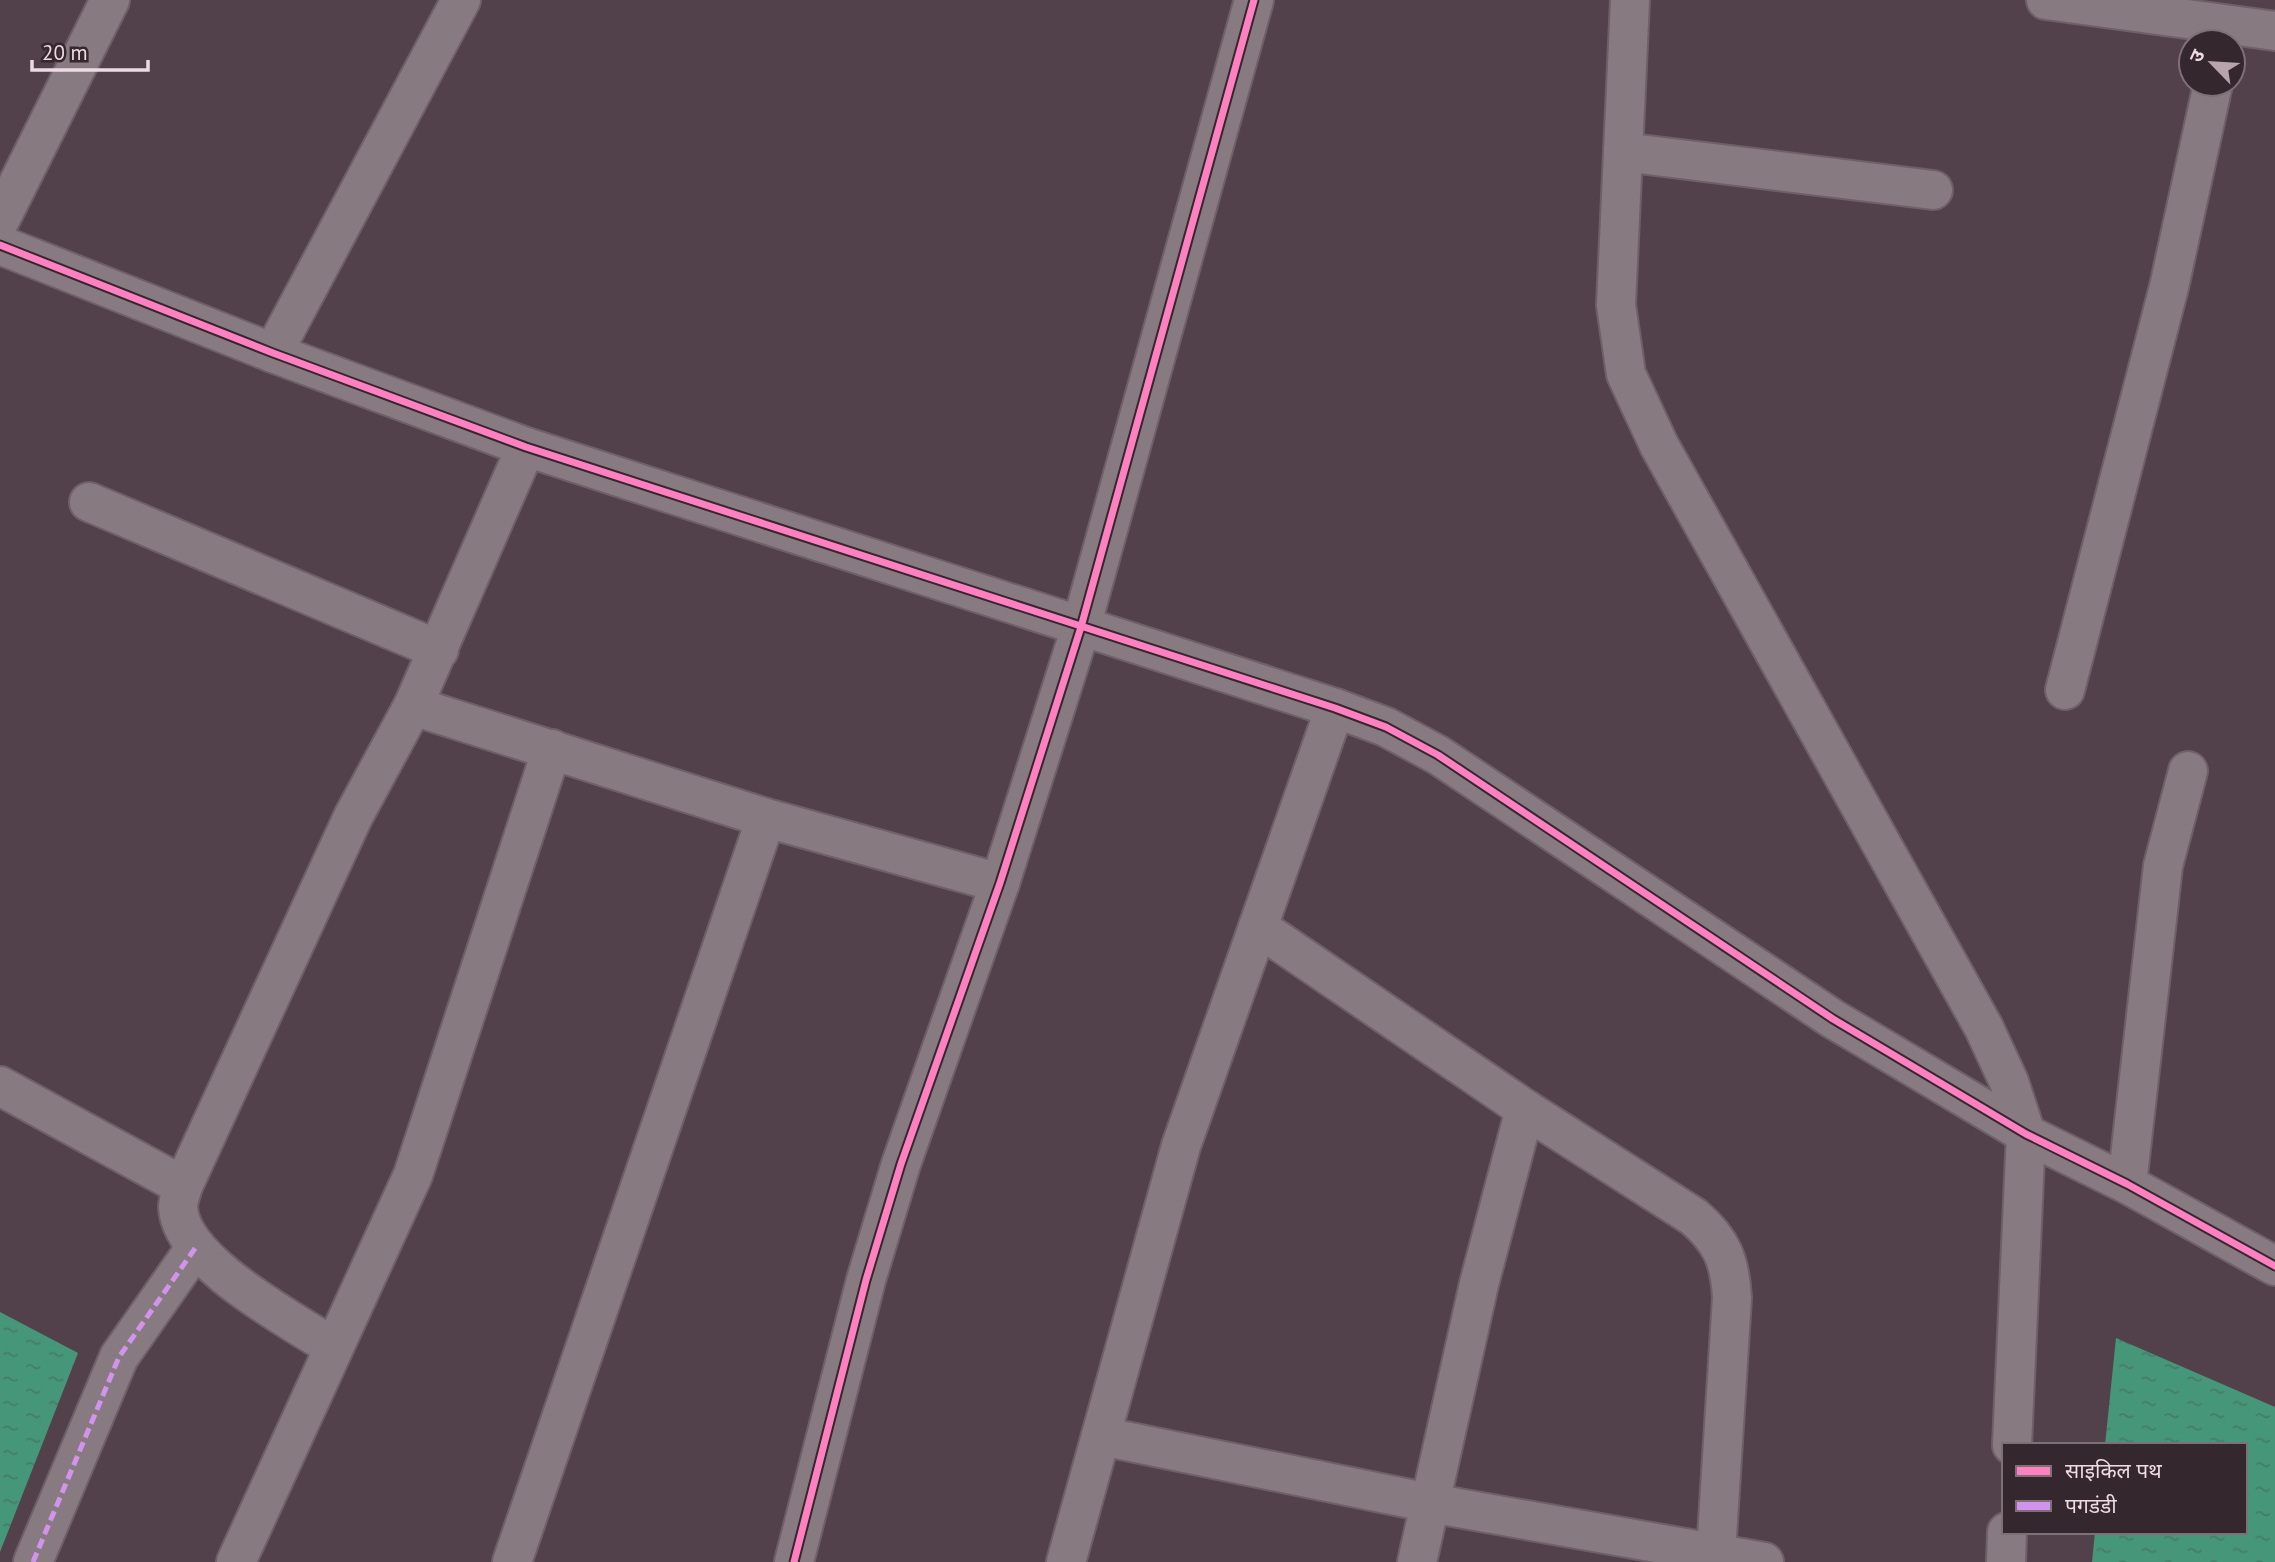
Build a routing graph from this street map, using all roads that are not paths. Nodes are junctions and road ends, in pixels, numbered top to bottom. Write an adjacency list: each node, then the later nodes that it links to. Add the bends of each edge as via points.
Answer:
1 (110, 0): 12 (street)
2 (461, 0): 14 (street)
3 (1254, 0): 17 (street)
4 (1630, 0): 10 (street)
5 (2046, 0): 6 (street)
6 (2197, 28)
7 (2275, 31): 8 (street)
8 (2247, 32)
9 (2210, 98): 19 (street, via 2169,286)
10 (1623, 152): 11 (street); 29 (street, via 1616,305 1626,374 1659,445 1984,1028)
11 (1933, 190)
12 (0, 220)
13 (0, 245): 14 (street)
14 (273, 353): 15 (street)
15 (526, 447): 17 (street); 18 (street)
16 (89, 502): 18 (street)
17 (1081, 627): 21 (street); 25 (street)
18 (439, 650): 20 (street)
19 (2065, 690)
20 (413, 706): 22 (street); 31 (street, via 358,807)
21 (1335, 708): 26 (street); 29 (street, via 1386,727 1438,755 1833,1019)
22 (552, 749): 24 (street); 34 (street, via 414,1175)
23 (2188, 771): 30 (street, via 2163,866)
24 (766, 818): 25 (street); 42 (street)
25 (1000, 883): 43 (street, via 901,1164 866,1280)
26 (1258, 926): 28 (street); 35 (street, via 1181,1146)
27 (0, 1086): 31 (street)
28 (1525, 1109): 37 (street, via 1479,1284); 39 (street, via 1694,1217 1724,1250 1732,1298)
29 (2026, 1134): 30 (street); 36 (street)
30 (2127, 1184): 33 (street)
31 (183, 1186): 32 (street, via 178,1206)
32 (196, 1247): 34 (street, via 239,1285); 40 (street, via 119,1357)
33 (2275, 1266)
34 (333, 1348): 41 (street)
35 (1101, 1436): 37 (street); 44 (street)
36 (2012, 1443)
37 (1430, 1503): 39 (street); 45 (street)
38 (2007, 1534): 47 (street)
39 (1716, 1553): 46 (street)
40 (33, 1562)
41 (236, 1562)
42 (512, 1562)
43 (794, 1562)
44 (1066, 1562)
45 (1417, 1562)
46 (1764, 1562)
47 (2006, 1562)

